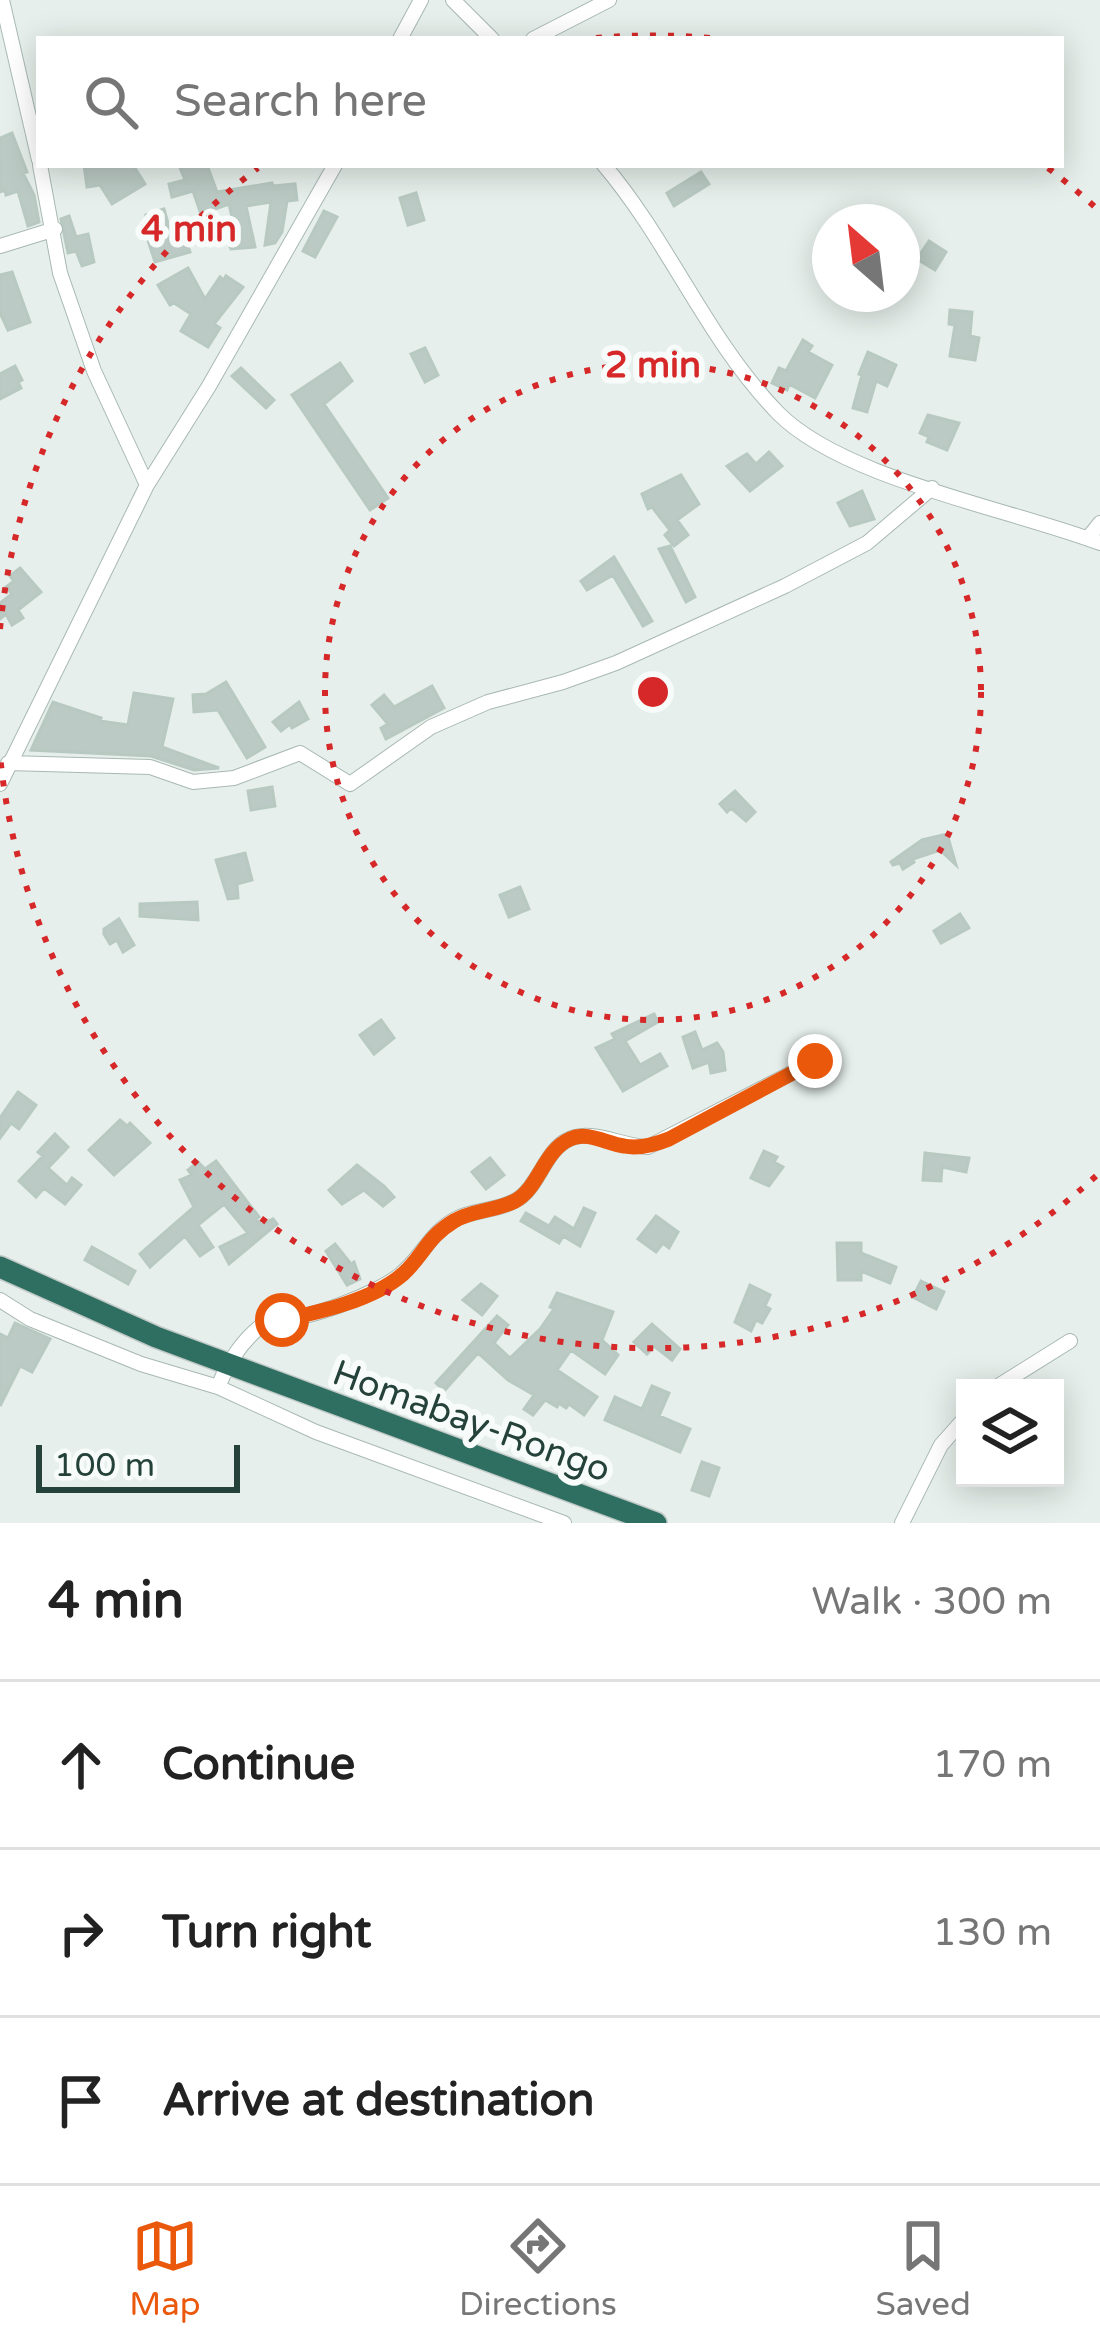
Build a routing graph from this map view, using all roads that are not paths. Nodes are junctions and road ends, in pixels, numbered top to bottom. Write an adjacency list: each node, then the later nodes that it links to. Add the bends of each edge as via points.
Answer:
1 (2, 0): 8 (street)
2 (421, 0): 5 (street)
3 (453, 0): 6 (street)
4 (609, 0): 7 (street)
5 (402, 36)
6 (489, 36)
7 (539, 36)
8 (36, 146)
9 (41, 168): 12 (street)
10 (332, 168): 14 (street)
11 (606, 168): 15 (street, via 734,362 780,415 846,457)
12 (55, 229): 13 (street); 14 (street, via 60,273 94,371)
13 (0, 246)
14 (147, 485): 18 (street)
15 (932, 488): 17 (street); 18 (street, via 867,543 785,586 616,662 431,727 350,784 299,753 234,778 193,782 150,767)
16 (1100, 523): 17 (street)
17 (1094, 540)
18 (8, 763): 19 (street)
19 (0, 784)
20 (815, 1061): 24 (street, via 648,1147 574,1137 516,1200 460,1217 431,1236 390,1283 316,1313 272,1318)
21 (0, 1267): 24 (highway, Homabay-Rongo)
22 (0, 1300): 26 (street, via 141,1364)
23 (1070, 1341): 25 (street)
24 (227, 1364): 26 (street); 28 (highway, Homabay-Rongo)
25 (1009, 1379)
26 (218, 1387): 29 (street, via 316,1432)
27 (956, 1428): 32 (street)
28 (527, 1475): 29 (street); 31 (highway, Homabay-Rongo)
29 (517, 1504): 30 (street)
30 (564, 1523)
31 (656, 1523)
32 (902, 1523)

